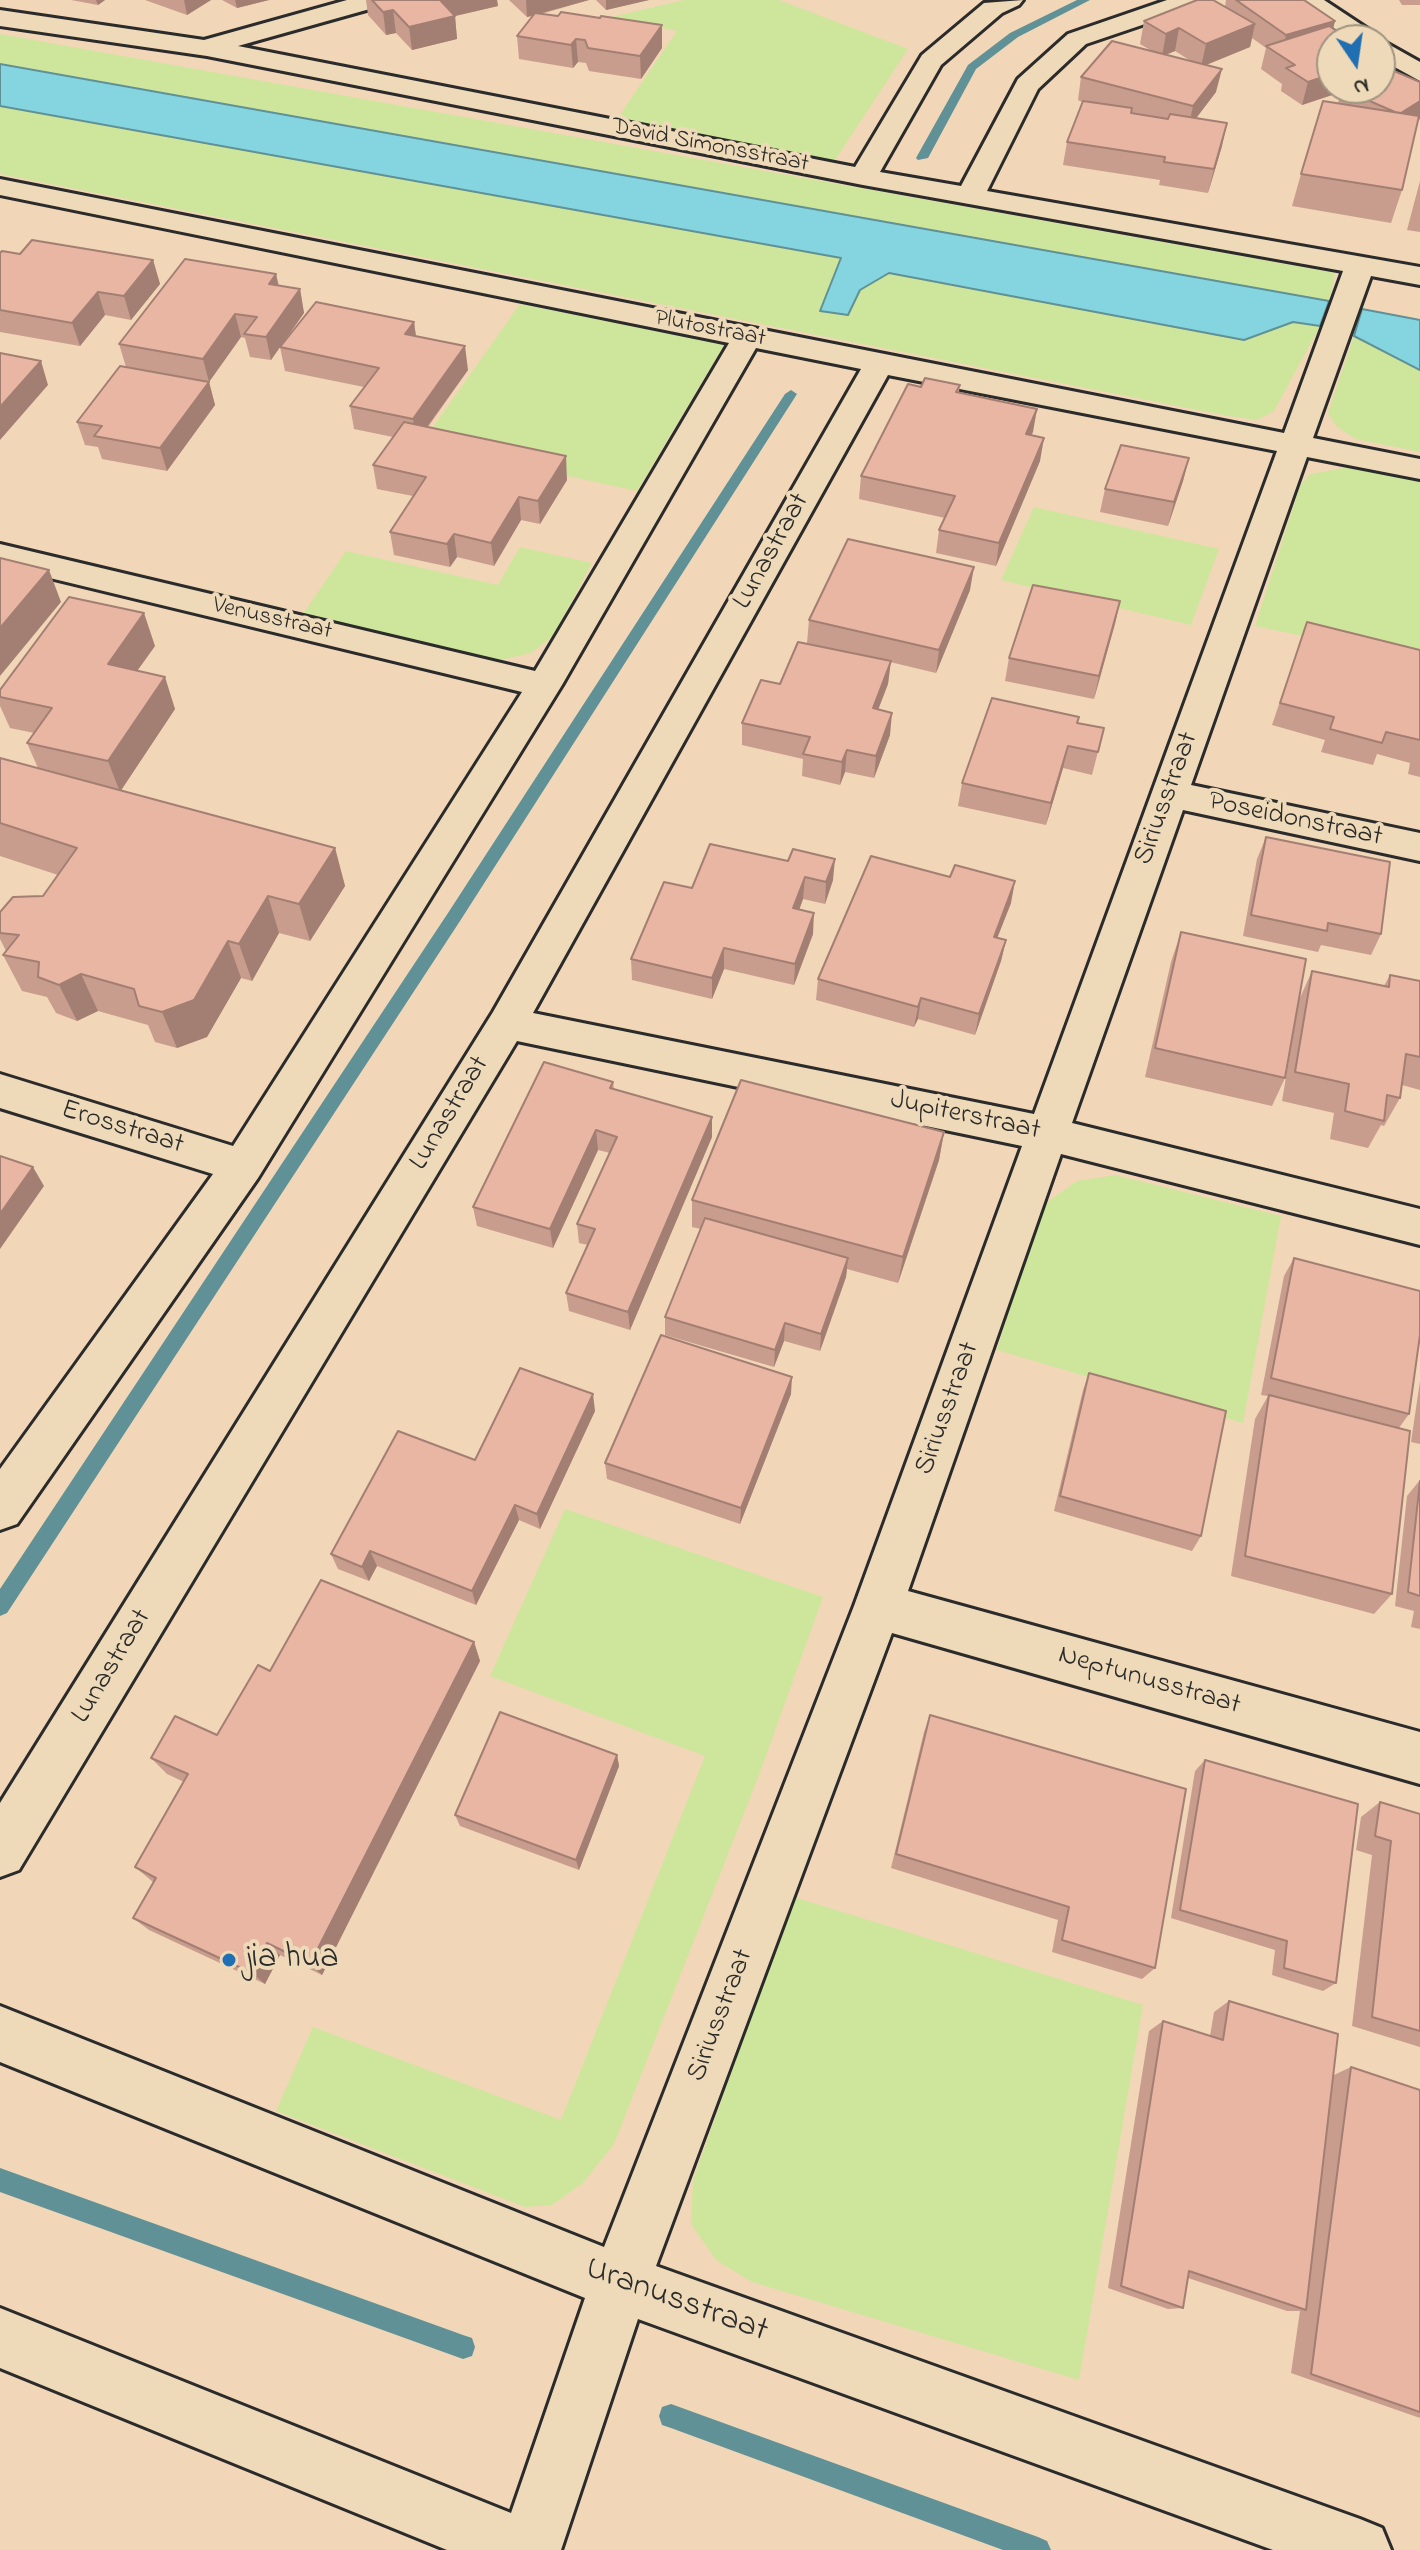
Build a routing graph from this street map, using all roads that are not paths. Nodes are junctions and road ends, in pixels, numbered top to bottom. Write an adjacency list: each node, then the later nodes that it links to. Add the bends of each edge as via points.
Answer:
1 (375, 0): 7 (street)
2 (1010, 0): 10 (street, via 993,8 931,61)
3 (1192, 0): 12 (street, via 1077,39 1027,85)
4 (1307, 0): 6 (street)
5 (0, 18): 7 (street, David Simonsstraat)
6 (1344, 24)
7 (207, 48): 10 (street, David Simonsstraat)
8 (1396, 58): 9 (street)
9 (1420, 73)
10 (863, 177): 12 (street, David Simonsstraat)
11 (0, 187): 15 (street, Plutostraat)
12 (970, 196): 14 (street, David Simonsstraat)
13 (1420, 276): 14 (street, David Simonsstraat)
14 (1358, 277): 17 (street, Siriusstraat)
15 (747, 337): 16 (street, Plutostraat); 20 (street)
16 (879, 364): 17 (street, Plutostraat); 23 (street, Lunastraat)
17 (1294, 444): 18 (street, Plutostraat); 21 (street, Siriusstraat)
18 (1420, 469)
19 (0, 555): 20 (street, Venusstraat)
20 (544, 685): 26 (street)
21 (1170, 794): 22 (street, Poseidonstraat); 25 (street, Siriusstraat)
22 (1420, 847)
23 (507, 1023): 25 (street, Jupiterstraat); 31 (street, Lunastraat)
24 (0, 1091): 26 (street, Erosstraat)
25 (1048, 1134): 27 (street, Jupiterstraat); 29 (street, Siriusstraat)
26 (243, 1166): 28 (street)
27 (1420, 1227)
28 (0, 1508)
29 (878, 1606): 30 (street, Neptunusstraat); 33 (street, Siriusstraat)
30 (1420, 1758)
31 (0, 1851)
32 (0, 2034): 33 (street, Uranusstraat)
33 (620, 2283): 36 (street, Siriusstraat); 37 (street, Uranusstraat)
34 (0, 2338): 35 (street)
35 (524, 2550)
36 (530, 2550)
37 (1360, 2550)

